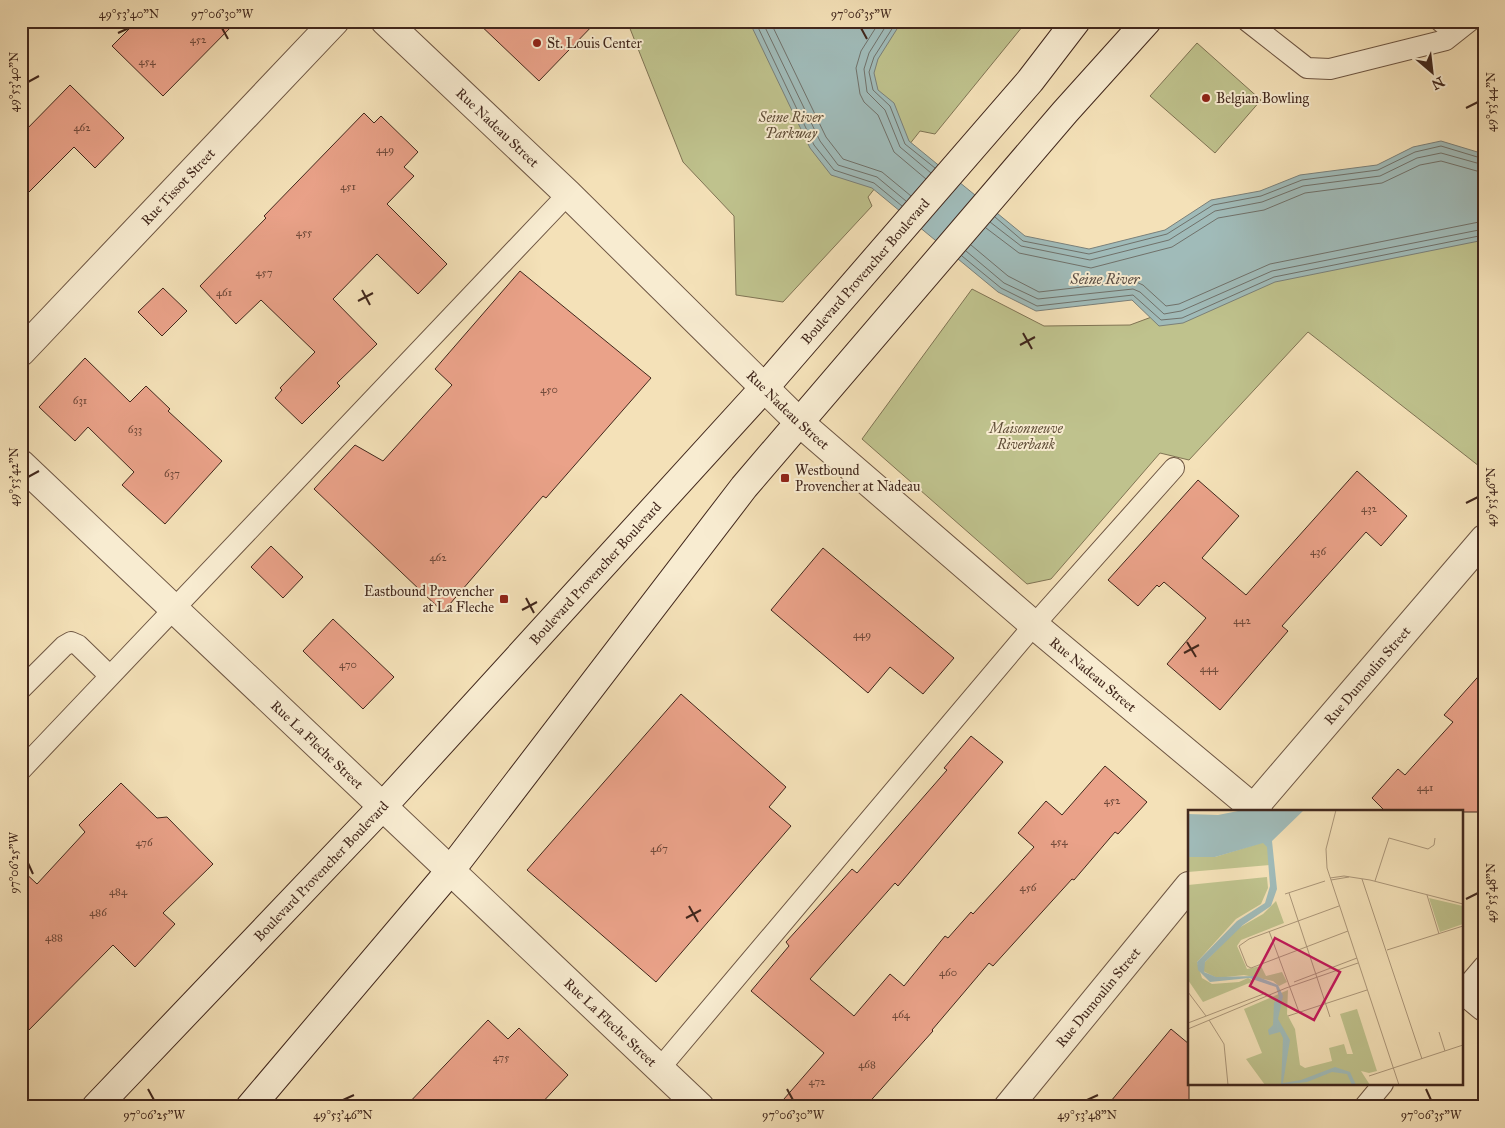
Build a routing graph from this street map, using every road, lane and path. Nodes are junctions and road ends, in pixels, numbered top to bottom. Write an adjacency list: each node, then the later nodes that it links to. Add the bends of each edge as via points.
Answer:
1 (335, 21): 8 (street, Rue Tissot Street)
2 (385, 21): 7 (street, Rue Nadeau Street)
3 (1076, 21): 9 (street, Boulevard Provencher Boulevard, via 1030,81)
4 (1147, 21): 10 (street)
5 (1247, 21): 6 (lane, via 1307,68 1330,69 1446,40)
6 (1455, 25)
7 (568, 194): 9 (street, Rue Nadeau Street); 14 (lane)
8 (21, 352)
9 (764, 388): 10 (street, Rue Nadeau Street); 19 (street, Boulevard Provencher Boulevard)
10 (798, 422): 15 (street, Rue Nadeau Street); 21 (street, via 744,487)
11 (21, 464): 14 (street, Rue La Fleche Street)
12 (1174, 468): 15 (lane)
13 (1484, 539): 20 (street, Rue Dumoulin Street)
14 (173, 608): 16 (lane); 19 (street, Rue La Fleche Street)
15 (1034, 625): 20 (street, Rue Nadeau Street); 25 (lane)
16 (110, 676): 17 (lane, via 78,644 71,642); 18 (lane)
17 (21, 689)
18 (21, 770)
19 (383, 806): 21 (street, Rue La Fleche Street); 27 (street, Boulevard Provencher Boulevard)
20 (1254, 810)
21 (450, 871): 25 (street, Rue La Fleche Street); 28 (street)
22 (1188, 887): 30 (street, Rue Dumoulin Street)
23 (1484, 966): 24 (lane)
24 (1467, 994)
25 (660, 1068): 29 (street, Rue La Fleche Street)
26 (1381, 1086): 31 (lane)
27 (96, 1107)
28 (250, 1107)
29 (700, 1107)
30 (1008, 1107)
31 (1364, 1107)

